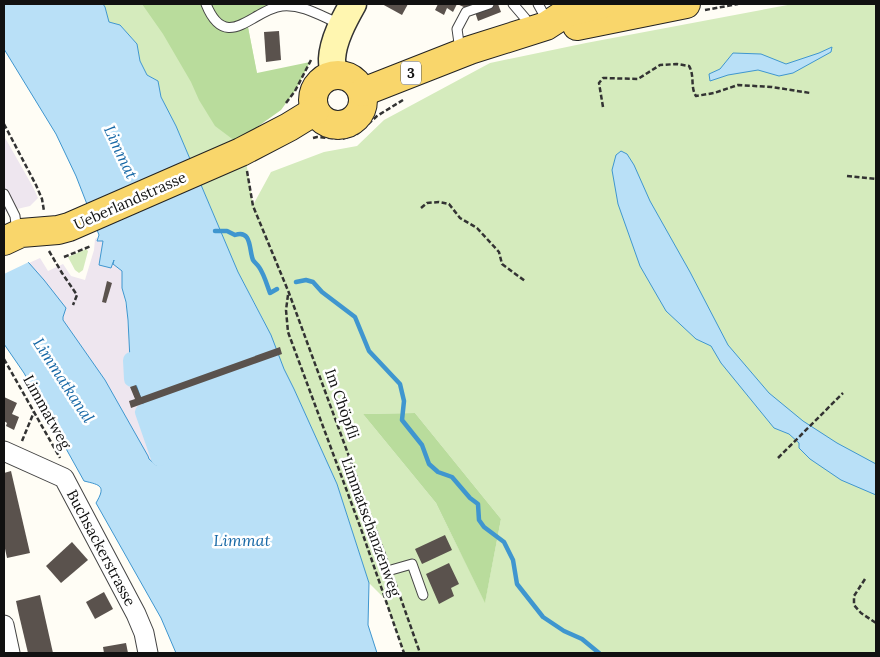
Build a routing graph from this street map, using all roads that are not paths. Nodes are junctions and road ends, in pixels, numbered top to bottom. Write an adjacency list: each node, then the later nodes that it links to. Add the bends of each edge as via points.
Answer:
1 (206, 4): 6 (lane, via 218,23 232,28 281,6)
2 (489, 4): 8 (lane, via 466,12 457,29)
3 (513, 4): 7 (lane, via 525,18)
4 (602, 4): 7 (main road, 3)
5 (692, 7): 7 (main road, 3, via 570,28)
6 (348, 15): 9 (main road, via 335,44)
7 (538, 21): 8 (main road, 3)
8 (460, 54): 10 (main road, 3)
9 (333, 75): 10 (main road, via 348,76); 11 (main road, via 318,85 314,93)
10 (363, 92): 11 (main road, via 362,111 348,124 328,124)
11 (315, 111): 13 (main road, Ueberlandstrasse, via 236,165 69,227)
12 (4, 194): 13 (lane, via 15,216)
13 (10, 238)
14 (10, 454): 19 (street, Buchsackerstrasse, via 64,478 136,614)
15 (391, 570): 16 (lane, via 412,564)
16 (423, 595)
17 (4, 625): 18 (street)
18 (10, 653)
19 (148, 653)

